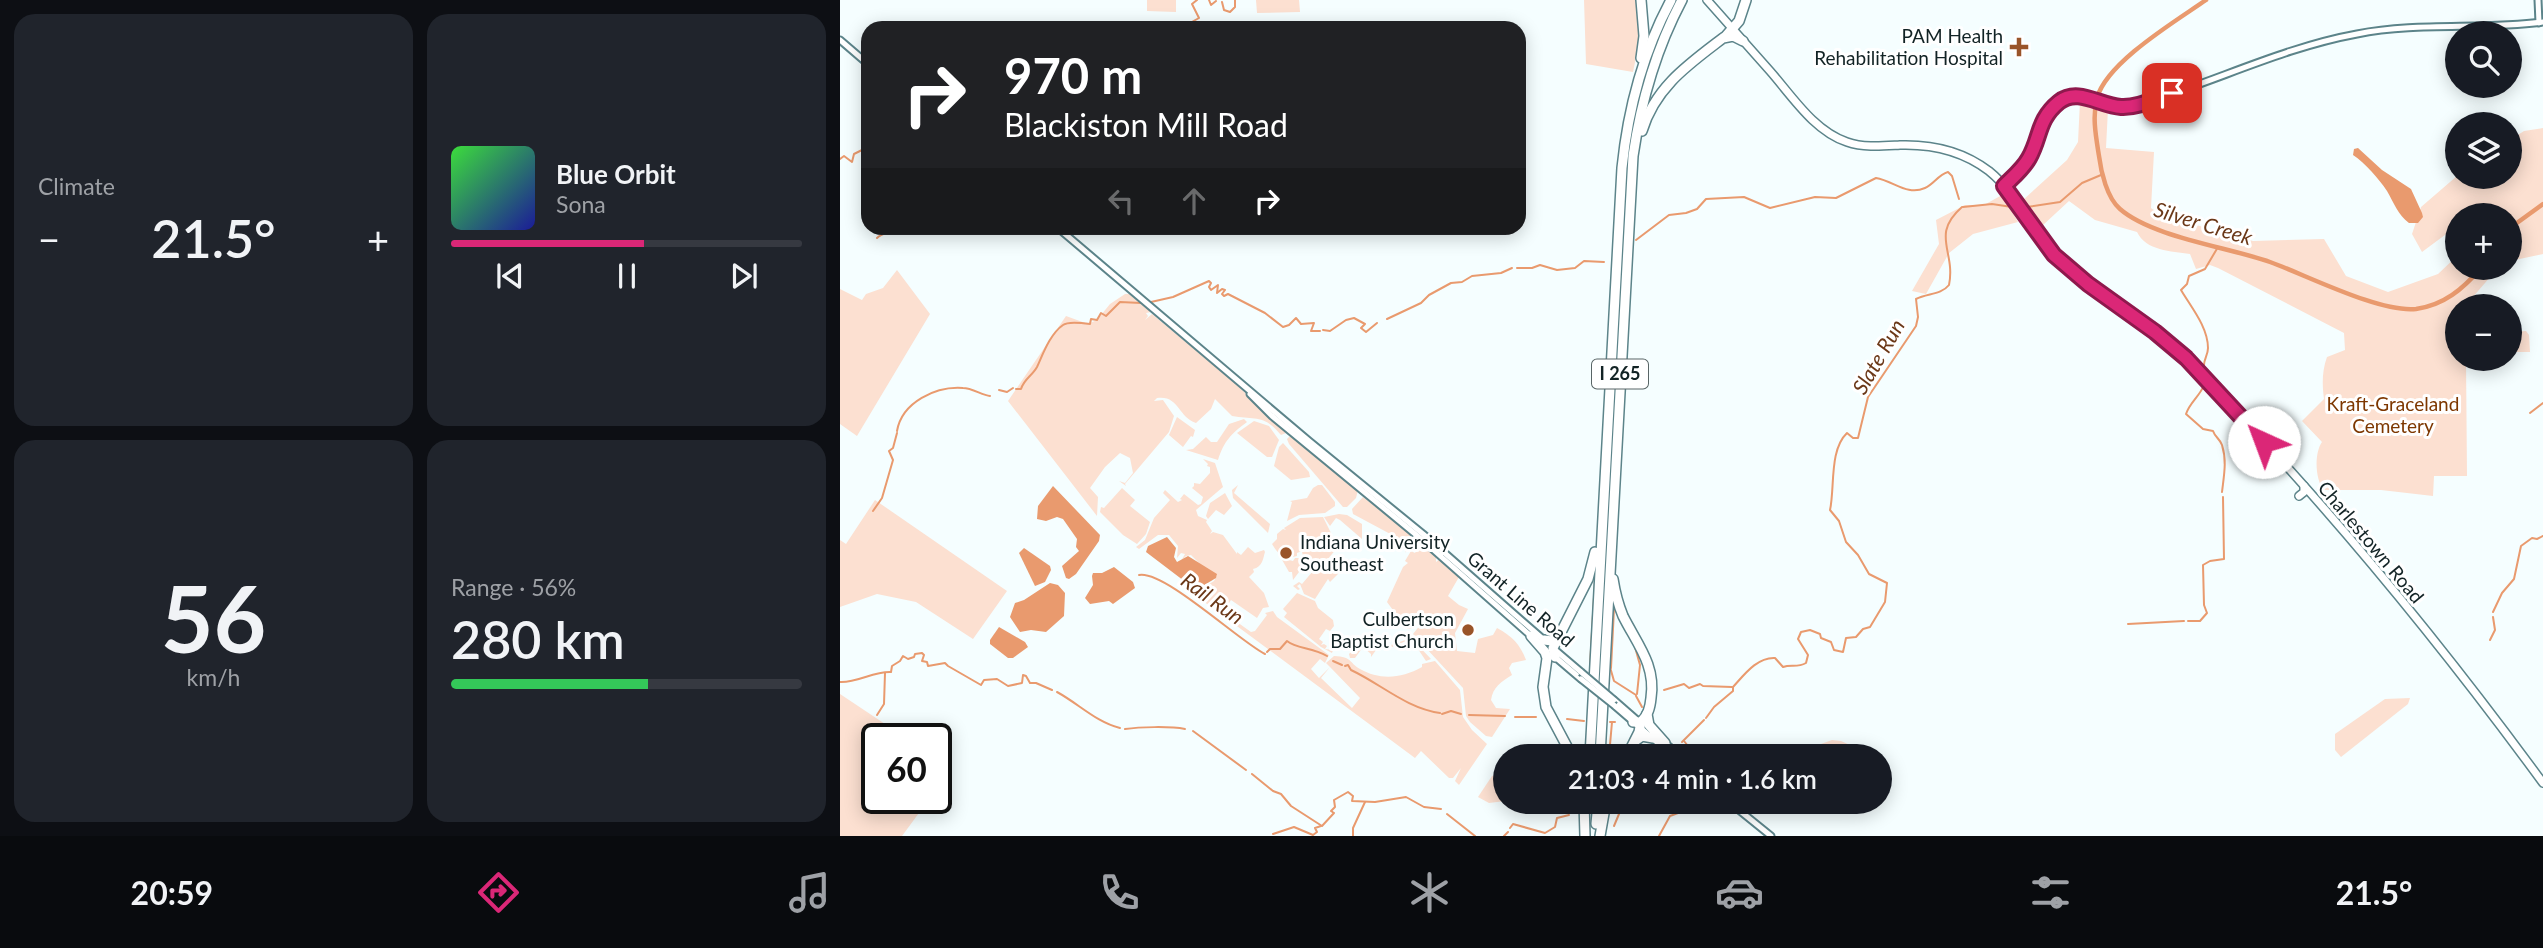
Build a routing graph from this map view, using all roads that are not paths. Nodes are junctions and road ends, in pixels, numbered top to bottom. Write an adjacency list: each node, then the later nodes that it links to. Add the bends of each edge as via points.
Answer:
1 (1641, 0): 14 (highway, via 1642,51)
2 (1671, 0): 14 (highway, I 265, via 1647,55)
3 (1682, 0): 16 (highway, I 265, via 1663,40 1642,106)
4 (1707, 0): 9 (main road, Charlestown Road)
5 (1746, 0): 7 (highway)
6 (2538, 0): 8 (main road)
7 (1740, 19): 9 (highway); 11 (highway)
8 (2541, 23): 15 (main road, via 2397,28 2357,34 2141,104 2122,107 2076,96 2066,98 2047,114 2029,159)
9 (1733, 29): 10 (highway); 11 (main road, Charlestown Road)
10 (1723, 38): 11 (highway); 16 (highway, via 1671,80 1647,115)
11 (1742, 39): 15 (main road, Charlestown Road, via 1813,119 1834,136 1860,145 1949,150 1980,165)
12 (840, 40): 13 (main road)
13 (861, 58)
14 (1631, 110): 19 (highway, I 265, via 1622,168)
15 (2004, 186): 20 (main road, Charlestown Road, via 2054,255 2186,358)
16 (1628, 226): 22 (highway, I 265)
17 (1066, 235): 18 (main road, Grant Line Road)
18 (1243, 386): 25 (main road, Grant Line Road, via 1272,416); 27 (main road, Grant Line Road)
19 (1604, 485): 26 (highway, via 1593,565); 35 (highway, I 265)
20 (2304, 486): 21 (main road); 24 (main road, Charlestown Road)
21 (2299, 496)
22 (1613, 513): 29 (highway, via 1616,593 1652,676); 36 (highway, I 265)
23 (2380, 557): 24 (main road)
24 (2374, 568): 38 (main road, Charlestown Road)
25 (1531, 636): 28 (highway, via 1545,652)
26 (1558, 637): 27 (highway); 28 (highway)
27 (1544, 640): 28 (main road, Grant Line Road)
28 (1553, 654): 30 (main road, Grant Line Road, bridge); 34 (highway, via 1543,687 1546,707)
29 (1647, 714): 30 (highway); 33 (highway, via 1649,725)
30 (1638, 724): 31 (main road, Grant Line Road); 32 (highway); 33 (main road, Grant Line Road)
31 (1653, 738): 32 (highway, via 1642,736); 37 (main road, Grant Line Road)
32 (1634, 743)
33 (1665, 743)
34 (1566, 744)
35 (1591, 744)
36 (1601, 744)
37 (1660, 744)
38 (2543, 783)
39 (1586, 814): 43 (highway)
40 (1598, 814): 44 (highway)
41 (1603, 814): 44 (highway)
42 (1744, 814): 45 (main road)
43 (1586, 836)
44 (1598, 836)
45 (1771, 836)

